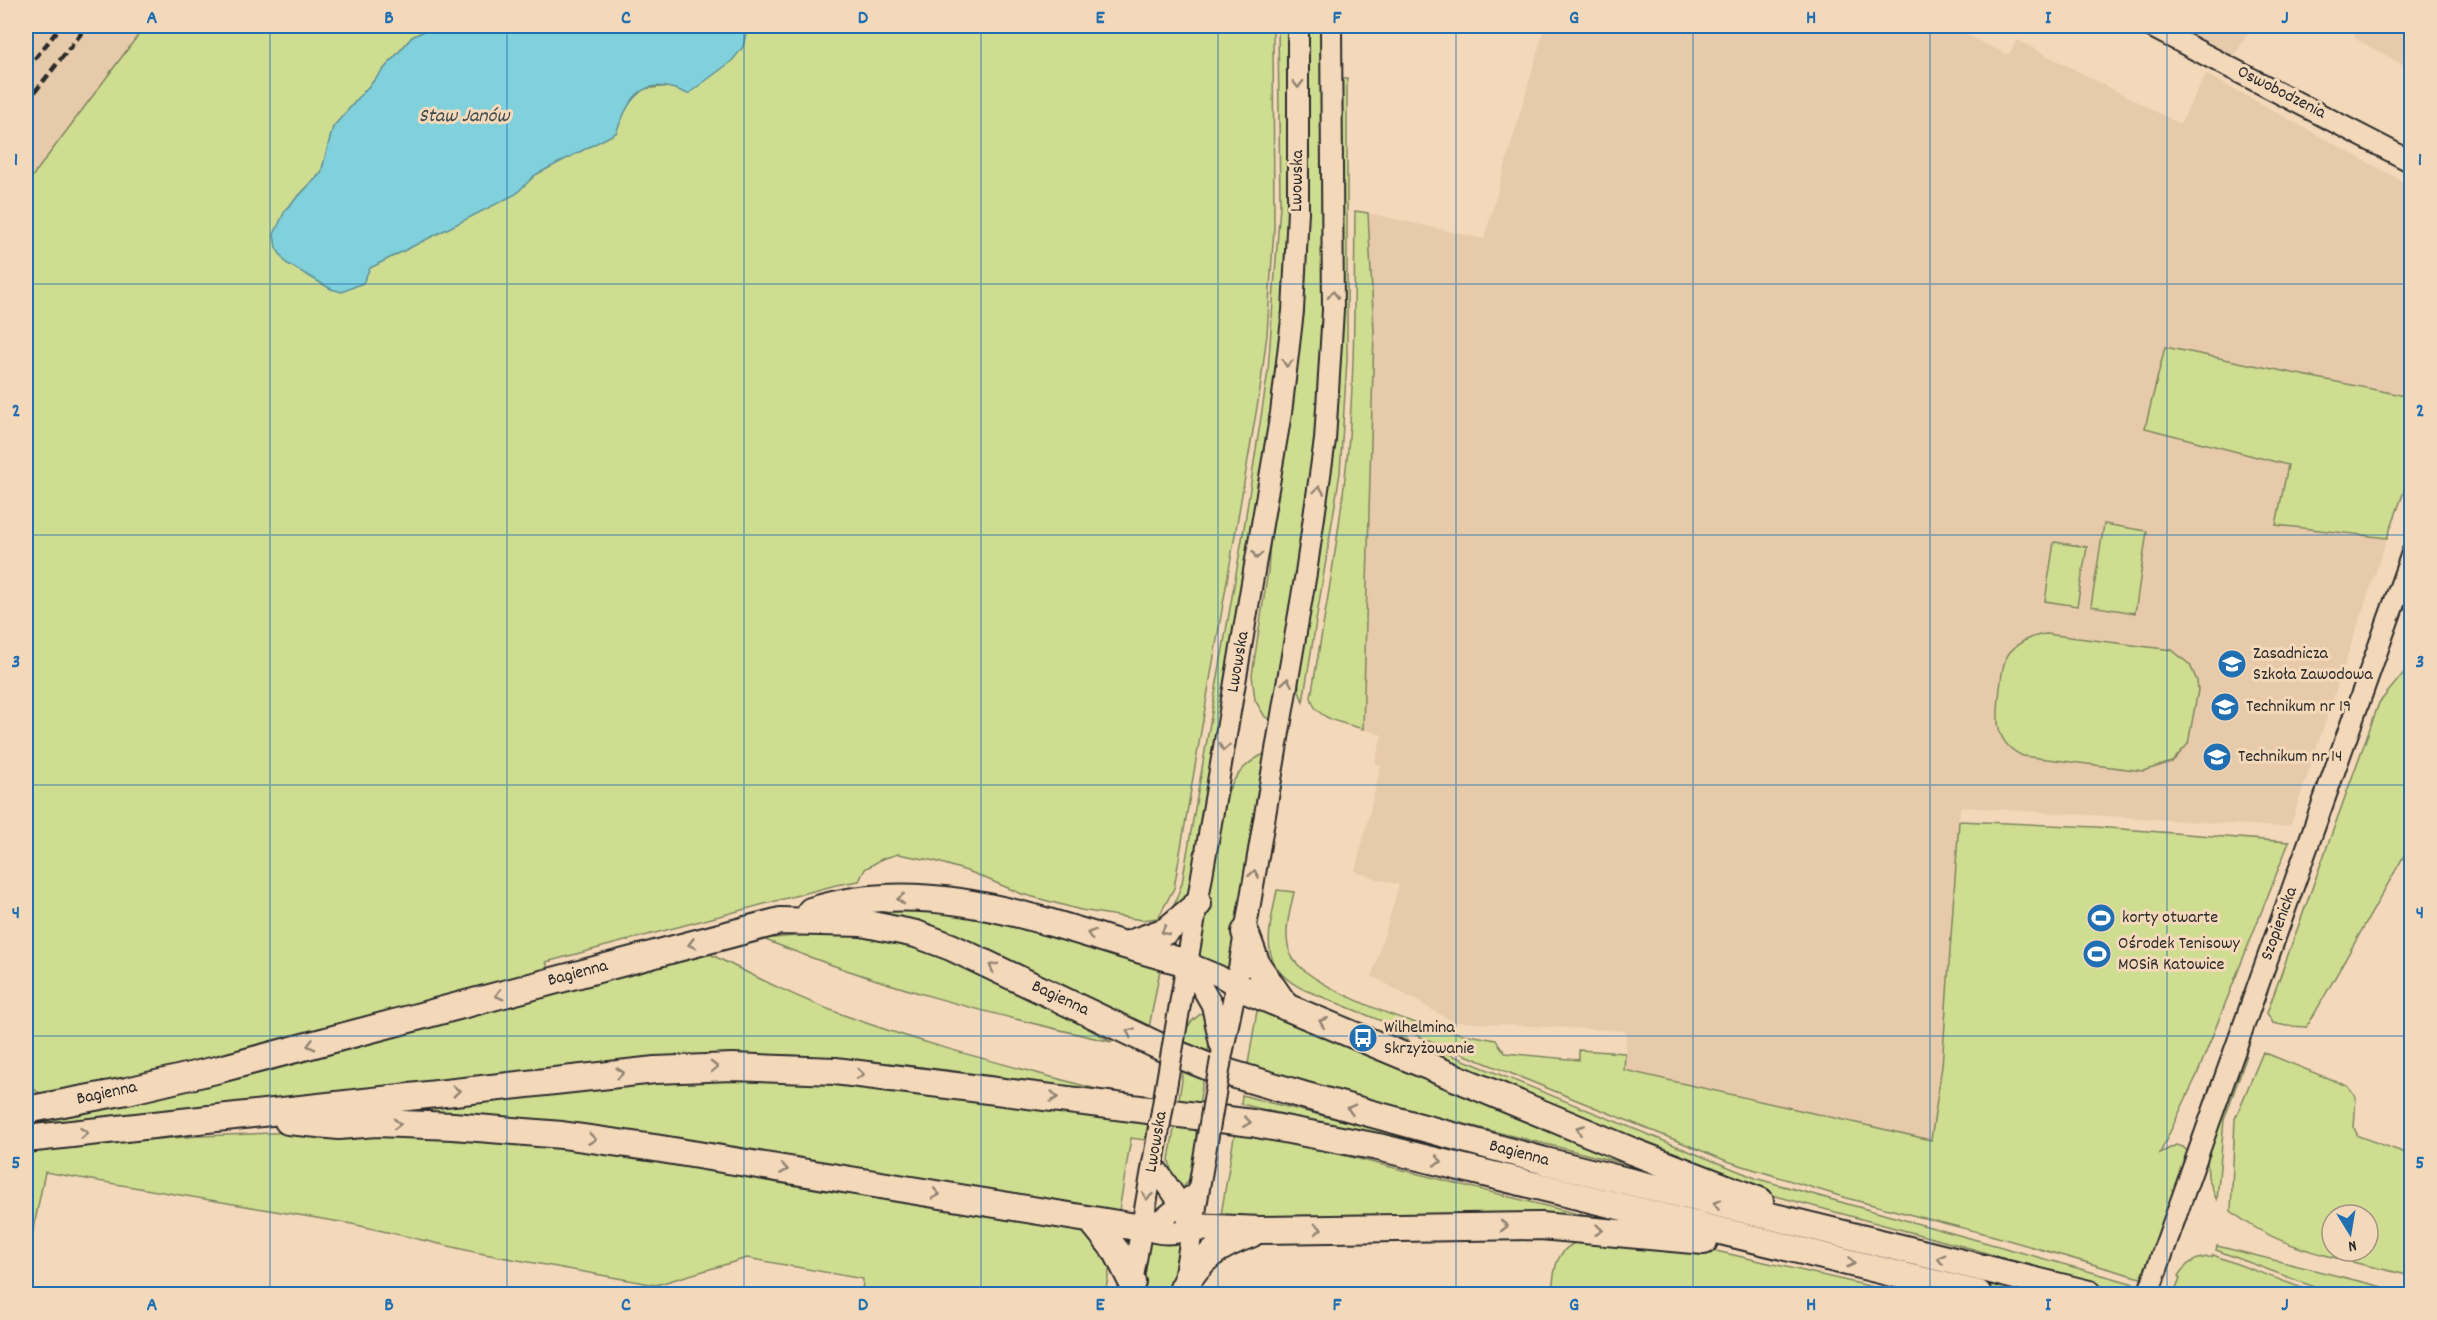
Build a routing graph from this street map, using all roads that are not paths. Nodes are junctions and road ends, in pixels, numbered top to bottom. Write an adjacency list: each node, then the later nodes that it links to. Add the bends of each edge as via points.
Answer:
1 (1298, 26): 6 (street, Lwowska, one-way to 6, via 1298,211 1293,311 1281,413)
2 (1331, 26): 8 (street, Lwowska, one-way to 2, via 1306,573 1327,420 1333,258)
3 (2150, 26): 4 (street, Oswobodzenia)
4 (2412, 162)
5 (2412, 553): 28 (street, Szopienicka)
6 (1198, 904): 9 (main road, one-way to 9, via 1166,931); 10 (street, Lwowska)
7 (780, 921): 9 (main road, one-way to 7, via 1013,912 915,899 823,907); 14 (main road, Bagienna, one-way to 14, via 178,1079); 22 (main road, Bagienna, one-way to 7, via 1545,1161 1209,1067 963,952 916,934 862,923)
8 (1245, 932): 11 (street, Lwowska); 12 (main road, via 1260,971)
9 (1126, 945): 10 (main road)
10 (1188, 963): 11 (street); 11 (street, via 1224,978); 13 (street, Lwowska)
11 (1218, 1001): 12 (main road); 13 (street); 18 (street, bridge, via 1221,1059 1199,1183)
12 (1286, 1007): 22 (main road, one-way to 12, via 1634,1152)
13 (1177, 1022): 17 (street, Lwowska, bridge)
14 (26, 1110)
15 (231, 1116): 16 (main road, Bagienna, one-way to 15); 19 (main road, one-way to 19, via 339,1126 376,1123 562,1135); 23 (main road, Bagienna, one-way to 23, via 655,1070 802,1069 1272,1126 1421,1157)
16 (26, 1139)
17 (1154, 1164): 18 (street); 20 (street, Lwowska, one-way to 20)
18 (1187, 1216): 20 (street, via 1181,1234 1154,1233); 21 (main road); 25 (street)
19 (1092, 1221): 20 (main road); 24 (main road, via 1117,1252)
20 (1142, 1228): 24 (street, Lwowska)
21 (1260, 1230): 23 (main road, one-way to 23, via 1541,1226); 25 (main road, via 1215,1251 1193,1271)
22 (1856, 1238): 27 (main road, Bagienna, one-way to 22)
23 (1794, 1250): 26 (main road, Bagienna, one-way to 26)
24 (1131, 1288)
25 (1182, 1291)
26 (1978, 1294)
27 (2089, 1294)
28 (2148, 1294)

